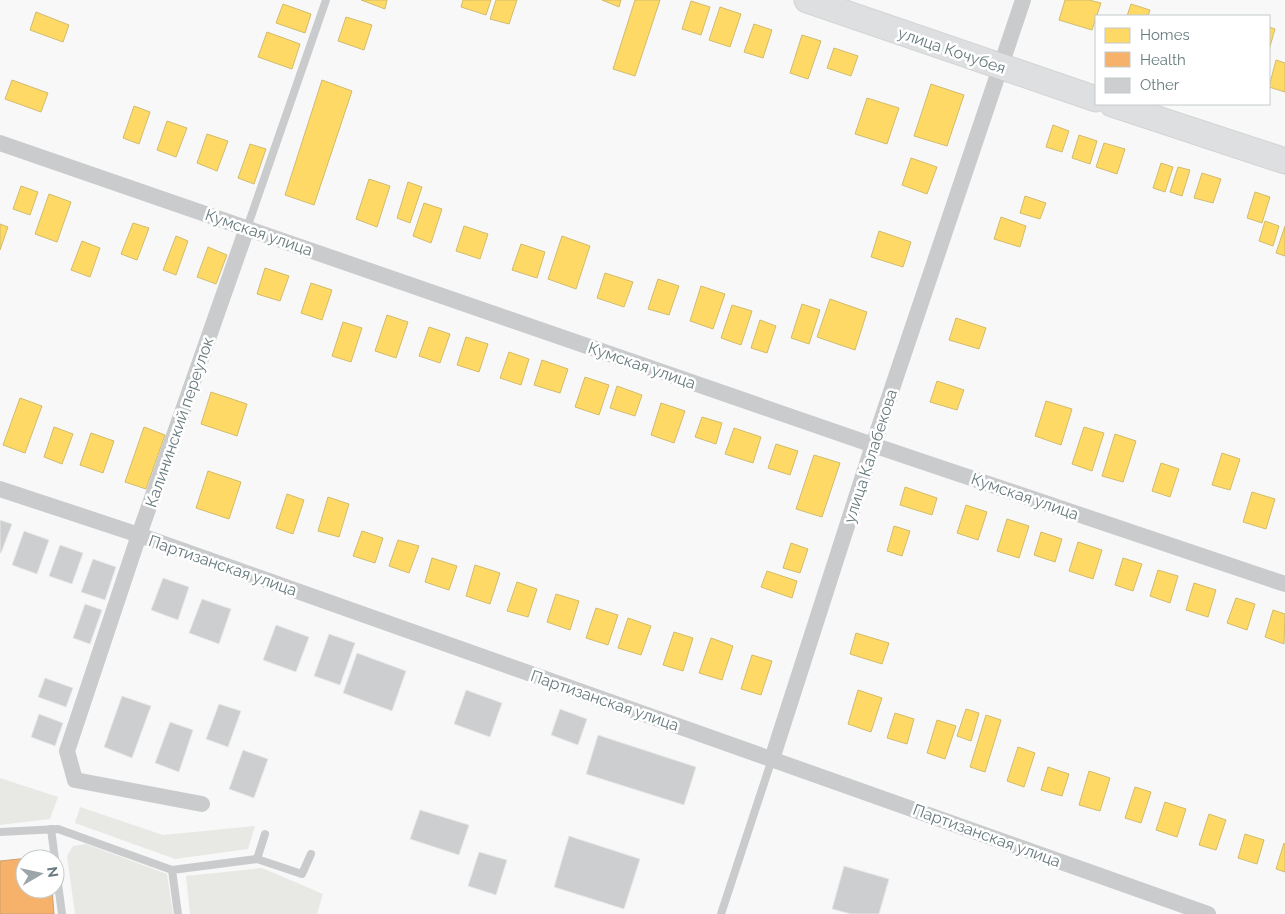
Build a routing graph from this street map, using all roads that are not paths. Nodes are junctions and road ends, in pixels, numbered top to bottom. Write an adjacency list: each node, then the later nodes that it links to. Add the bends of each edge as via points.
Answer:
1 (326, 0): 9 (lane, Калининский переулок)
2 (807, 0): 4 (main road, улица Кочубея)
3 (1023, 0): 4 (street, улица Калабекова)
4 (1001, 67): 5 (main road, улица Кочубея); 10 (street, улица Калабекова)
5 (1095, 99)
6 (1115, 105): 8 (main road)
7 (0, 143): 9 (street, Кумская улица)
8 (1285, 161)
9 (247, 228): 10 (street, Кумская улица); 12 (street, Калининский переулок)
10 (874, 445): 13 (street, Кумская улица); 14 (street, улица Калабекова)
11 (0, 489): 12 (street, Партизанская улица)
12 (139, 535): 14 (street, Партизанская улица); 15 (street, Калининский переулок, via 67,751 75,780)
13 (1285, 584)
14 (772, 759): 26 (lane, улица Калабекова); 27 (street, Партизанская улица)
15 (202, 804)
16 (51, 830): 17 (lane); 19 (lane); 22 (lane, via 58,829)
17 (0, 832)
18 (265, 834): 21 (lane)
19 (54, 849)
20 (311, 854): 21 (lane, via 302,874)
21 (257, 858): 22 (lane)
22 (172, 870): 25 (lane)
23 (60, 899): 24 (lane)
24 (62, 914)
25 (178, 914)
26 (722, 914)
27 (1208, 914)

